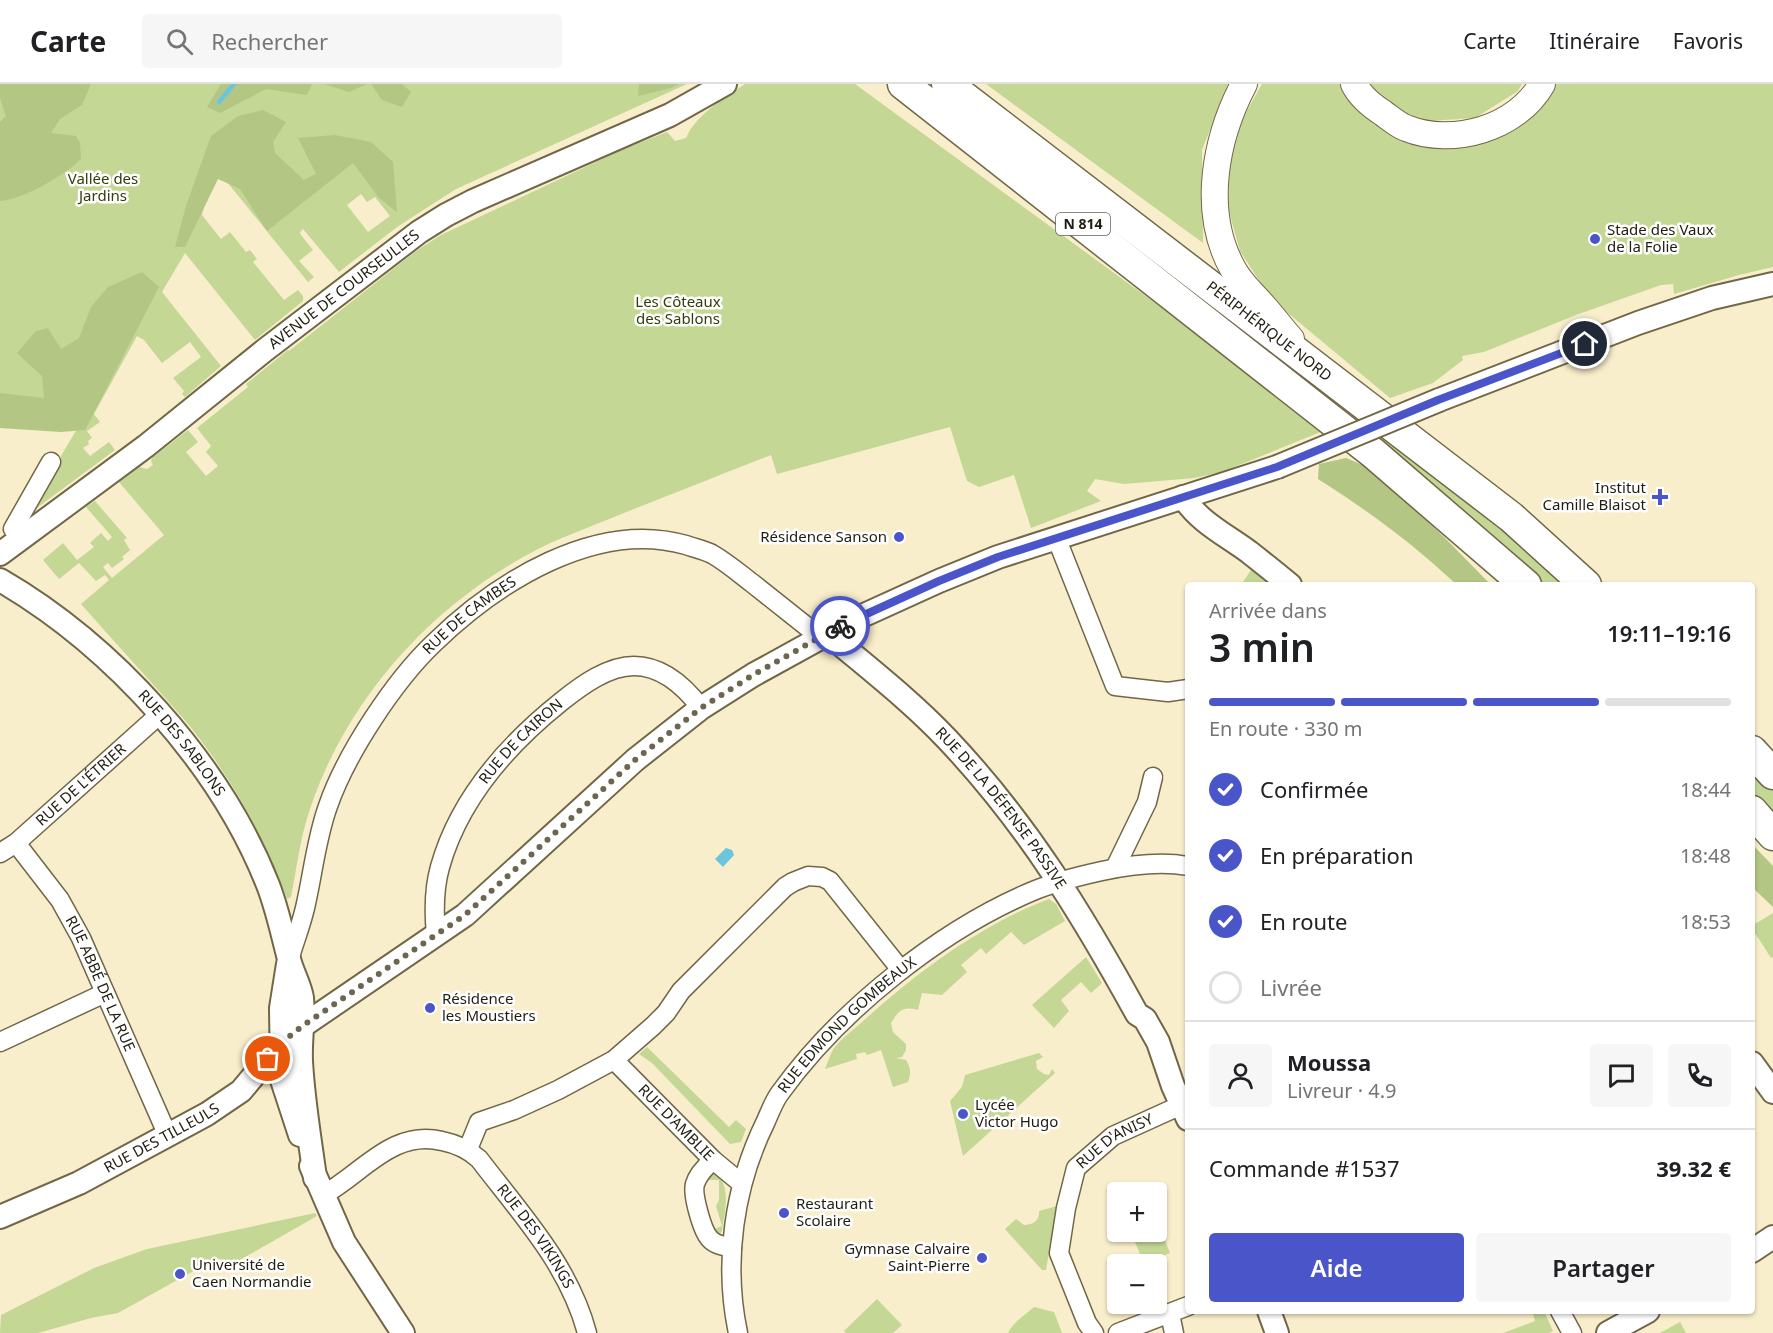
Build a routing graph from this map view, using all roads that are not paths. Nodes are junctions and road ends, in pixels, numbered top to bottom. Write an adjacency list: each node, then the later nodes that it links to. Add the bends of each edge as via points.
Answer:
1 (725, 84): 11 (street, AVENUE DE COURSEULLES, via 670,115 446,215 265,350 146,446)
2 (903, 84): 16 (highway, PÉRIPHÉRIQUE NORD / N 814, via 1373,453)
3 (947, 84): 8 (highway, PÉRIPHÉRIQUE NORD / N 814)
4 (1244, 84): 8 (main road, via 1221,141 1215,178 1222,245 1248,290)
5 (1354, 84): 6 (main road, via 1374,107 1406,128 1449,135 1489,128 1507,119)
6 (1542, 84)
7 (1773, 284): 10 (street, RUE DES TILLEULS, bridge, via 1712,298 1638,323 1277,467)
8 (1307, 358): 17 (highway, PÉRIPHÉRIQUE NORD / N 814, via 1511,517)
9 (51, 462): 11 (street)
10 (1183, 497): 12 (street, RUE DES TILLEULS); 15 (street, via 1202,519)
11 (11, 529): 13 (street, AVENUE DE COURSEULLES)
12 (1056, 537): 18 (street, RUE DES TILLEULS, via 939,581); 20 (street, via 1115,686)
13 (0, 554)
14 (0, 580): 23 (street, RUE DES SABLONS, via 66,625)
15 (1286, 582)
16 (1523, 582)
17 (1583, 582)
18 (824, 635): 22 (street, RUE DES TILLEULS); 33 (street, RUE DE LA DÉFENSE PASSIVE, via 944,736 975,769); 35 (street, RUE DE CAMBES, via 711,553 652,539 609,541 577,551 504,588 434,643 396,685 348,763 328,805 305,910)
19 (1185, 689): 20 (street)
20 (1168, 692): 21 (street)
21 (1185, 702)
22 (701, 708): 34 (street, RUE DES TILLEULS, via 635,760 465,915); 34 (street, RUE DE CAIRON, via 663,672 635,666 617,668 596,678 549,712 495,766 457,825 440,868 434,918)
23 (160, 714): 29 (street, RUE DE L'ÉTRIER); 35 (street, RUE DES SABLONS, via 203,768 238,822 282,923)
24 (1755, 754): 25 (highway)
25 (1773, 774)
26 (1153, 777): 32 (street, via 1147,802)
27 (1755, 814): 28 (highway)
28 (1773, 835)
29 (16, 843): 30 (street, RUE DE L'ÉTRIER); 37 (street, RUE ABBÉ DE LA RUE, via 60,900)
30 (0, 853)
31 (1185, 866): 32 (street, RUE EDMOND GOMBEAUX)
32 (1115, 868): 33 (street, RUE EDMOND GOMBEAUX)
33 (1060, 882): 36 (street, RUE EDMOND GOMBEAUX, via 1003,906); 44 (street, RUE DE LA DÉFENSE PASSIVE, via 1137,1014 1153,1032)
34 (436, 935): 38 (street, RUE DES TILLEULS)
35 (289, 960): 38 (street, RUE DES SABLONS, via 302,997); 40 (street, RUE DES SABLONS, via 281,1008)
36 (901, 970): 41 (street, via 830,881 802,877 785,887 681,991 659,1020); 48 (street, RUE EDMOND GOMBEAUX, via 845,1018 780,1093)
37 (105, 993): 39 (street); 45 (street, RUE ABBÉ DE LA RUE)
38 (301, 1027): 40 (street, RUE DES TILLEULS); 49 (street, RUE DES SABLONS, via 301,1062)
39 (0, 1042)
40 (281, 1043): 45 (street, RUE DES TILLEULS, via 241,1091); 49 (street, RUE DES SABLONS, via 282,1080)
41 (614, 1060): 46 (street, via 558,1090 479,1122); 47 (street, RUE D'AMBLIE)
42 (1755, 1067): 43 (street)
43 (1773, 1092)
44 (1183, 1103): 62 (street, RUE D'ANISY, via 1113,1136 1076,1168 1059,1253)
45 (168, 1136): 50 (street, RUE DES TILLEULS, via 79,1183)
46 (468, 1149): 49 (street, via 427,1138 403,1142 382,1152 335,1189); 60 (street, RUE DES VIKINGS, via 558,1264)
47 (712, 1160): 48 (street, RUE D'AMBLIE); 52 (street, via 700,1173 694,1190 708,1238)
48 (741, 1183): 52 (street, RUE EDMOND GOMBEAUX)
49 (319, 1187): 59 (street, via 344,1242)
50 (0, 1217)
51 (1773, 1237): 53 (street)
52 (732, 1248): 61 (street, RUE EDMOND GOMBEAUX, via 732,1293)
53 (1755, 1249)
54 (1185, 1307): 55 (street)
55 (1170, 1314): 63 (street); 64 (street)
56 (1270, 1314): 65 (street)
57 (1562, 1314): 66 (street)
58 (1643, 1314): 67 (street)
59 (404, 1333)
60 (587, 1333)
61 (738, 1333)
62 (1094, 1333)
63 (1118, 1333)
64 (1174, 1333)
65 (1276, 1333)
66 (1572, 1333)
67 (1608, 1333)

